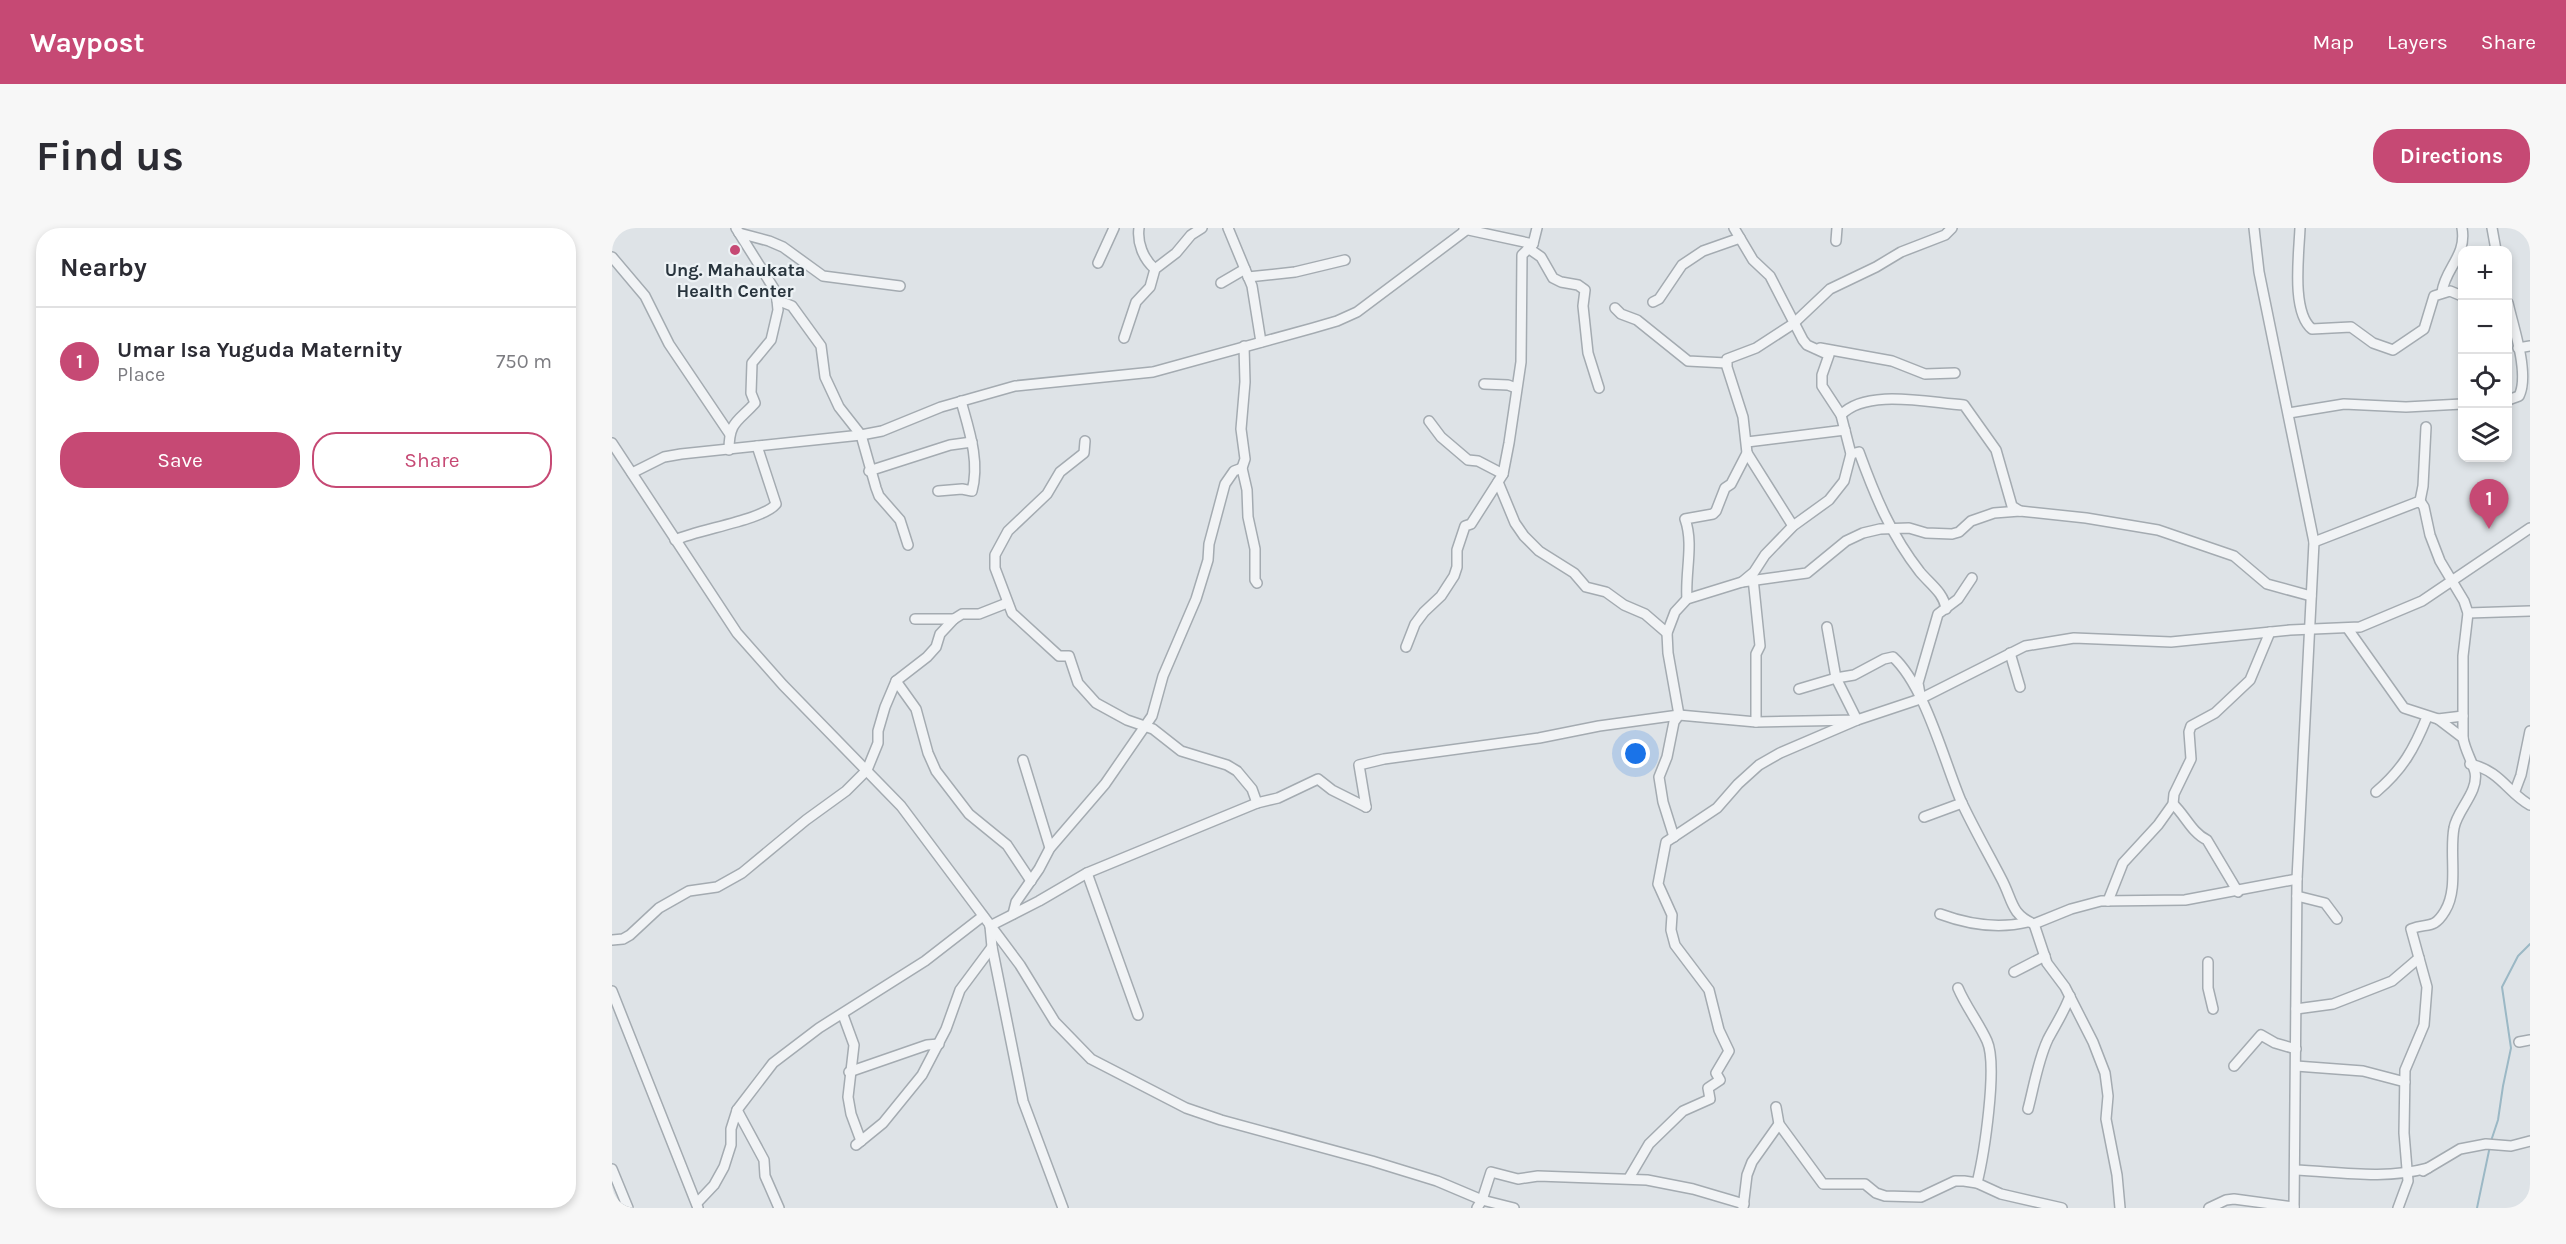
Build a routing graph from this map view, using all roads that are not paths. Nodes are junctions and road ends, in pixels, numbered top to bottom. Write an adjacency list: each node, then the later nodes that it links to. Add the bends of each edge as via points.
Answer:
1 (1114, 228): 21 (street)
2 (1139, 228): 22 (street, via 1138,239)
3 (1202, 228): 22 (street)
4 (1228, 228): 23 (street)
5 (1537, 228): 17 (street)
6 (1734, 228): 15 (street)
7 (1837, 228): 16 (street)
8 (1952, 228): 32 (street, via 1945,235 1901,252 1830,290)
9 (2254, 228): 47 (street, via 2259,272)
10 (2300, 228): 26 (street, via 2299,304 2306,324 2312,329 2351,327 2373,343 2393,350 2424,329 2434,296)
11 (2462, 228): 26 (street, via 2464,238 2459,255 2444,279)
12 (2492, 228): 18 (street)
13 (1466, 229): 17 (street); 34 (street, via 1357,312)
14 (737, 231): 25 (street, via 783,247 823,276); 28 (street, via 776,292)
15 (1740, 238): 29 (street, via 1704,251 1682,265); 32 (street, via 1753,260 1770,276)
16 (1836, 242)
17 (1530, 246): 42 (street, via 1522,255 1521,362); 43 (street, via 1553,278 1585,290 1588,353)
18 (2495, 246)
19 (612, 256): 52 (street, via 645,296 669,344)
20 (1345, 260): 23 (street, via 1295,272)
21 (1098, 263)
22 (1155, 269): 33 (street, via 1150,287 1136,302)
23 (1246, 273): 24 (street); 34 (street, via 1257,306)
24 (1221, 283)
25 (900, 286)
26 (2442, 292): 27 (street)
27 (2458, 294)
28 (777, 300): 52 (street, via 771,340 752,363 754,403 735,421); 53 (street, via 792,306 821,346 825,377 839,407)
29 (1653, 302)
30 (1615, 308): 39 (street, via 1637,320 1688,361)
31 (2512, 321): 38 (street)
32 (1794, 324): 37 (street, via 1807,345); 39 (street)
33 (1124, 338)
34 (1261, 342): 35 (street)
35 (1244, 346): 45 (street, via 1153,372 1015,386); 62 (street)
36 (2530, 346): 38 (street)
37 (1815, 347): 40 (street, via 1889,361 1925,374); 48 (street, via 1829,355 1822,386)
38 (2518, 348): 44 (street, via 2522,390)
39 (1726, 363): 56 (street)
40 (1955, 374)
41 (1484, 384): 42 (street)
42 (1516, 388): 65 (street)
43 (1599, 388)
44 (2512, 399)
45 (960, 401): 53 (street, via 882,431); 54 (street)
46 (2458, 404): 47 (street, via 2344,404)
47 (2289, 413): 73 (street)
48 (1841, 415): 51 (street); 68 (street, via 1866,400 1964,405 1996,450 2012,506)
49 (1429, 422): 65 (street, via 1468,460 1478,461)
50 (2426, 428): 67 (street)
51 (1845, 430): 56 (street); 61 (street)
52 (729, 433): 59 (street)
53 (861, 435): 58 (street); 63 (street)
54 (972, 441): 63 (street); 66 (street, via 977,474 972,491)
55 (1085, 441): 81 (street, via 1084,453 1060,472 1047,494 1008,531 995,555 995,568)
56 (1747, 441): 60 (street)
57 (612, 443): 64 (street)
58 (757, 447): 59 (street); 72 (street, via 776,504 772,509)
59 (729, 450): 64 (street, via 664,457)
60 (1747, 453): 69 (street); 80 (street, via 1713,514 1685,519 1690,543)
61 (1851, 454): 69 (street, via 1838,491); 71 (street, via 1859,452)
62 (1242, 468): 78 (street); 106 (street, via 1234,471 1225,484 1196,599 1163,676 1152,716)
63 (869, 471): 74 (street, via 879,496 900,520)
64 (632, 473): 72 (street)
65 (1501, 478): 91 (street, via 1515,523 1539,551 1574,573 1586,587 1606,592 1645,614); 92 (street, via 1471,524 1465,526 1454,576 1415,624)
66 (938, 491)
67 (2420, 501): 73 (street); 77 (street, via 2440,561)
68 (2020, 511): 71 (street, via 1994,513 1971,521 1952,534); 79 (street, via 2158,530 2234,556 2266,584)
69 (1793, 526): 75 (street, via 1765,555)
70 (2530, 528): 77 (street)
71 (1890, 529): 75 (street, via 1863,533 1846,541 1807,573); 82 (street, via 1944,598)
72 (675, 540): 112 (street, via 737,633)
73 (2314, 542): 79 (street)
74 (908, 545)
75 (1753, 577): 80 (street); 105 (street, via 1760,646 1756,654)
76 (1972, 578): 82 (street)
77 (2452, 580): 84 (street); 89 (street, via 2400,612)
78 (1257, 584)
79 (2311, 596): 88 (street)
80 (1687, 599): 91 (street, via 1675,612)
81 (1007, 603): 86 (street); 106 (street, via 1012,614 1047,646 1059,656 1069,656 1078,683 1096,703)
82 (1946, 609): 98 (street, via 1935,621 1918,683)
83 (2530, 611): 84 (street)
84 (2468, 613): 100 (street)
85 (915, 619): 86 (street)
86 (954, 619): 95 (street, via 927,657)
87 (1827, 627): 94 (street)
88 (2310, 629): 89 (street); 90 (street); 123 (street)
89 (2348, 629): 101 (street, via 2404,708)
90 (2270, 632): 93 (street, via 2171,642 2074,638 2025,646); 117 (street, via 2250,680 2215,714 2191,726 2191,759)
91 (1667, 633): 99 (street)
92 (1406, 647)
93 (2010, 653): 96 (street); 98 (street)
94 (1836, 678): 97 (street); 98 (street, via 1854,675 1893,657 1903,666); 103 (street)
95 (896, 681): 112 (street); 124 (street, via 915,709 936,771 969,813 1006,845)
96 (2020, 687)
97 (1799, 689)
98 (1920, 699): 103 (street); 116 (street)
99 (1679, 715): 105 (street); 115 (street, via 1359,765 1366,807 1318,779 1278,798); 120 (street, via 1659,777)
100 (2463, 716): 102 (street); 108 (street)
101 (2427, 717): 102 (street); 114 (street, via 2408,758)
102 (2439, 719): 108 (street)
103 (1857, 720): 104 (street); 109 (street)
104 (1806, 721): 105 (street); 109 (street)
105 (1755, 723)
106 (1144, 725): 115 (street, via 1180,751 1238,771); 121 (street, via 1105,784)
107 (2530, 731): 113 (street)
108 (2463, 738): 111 (street)
109 (1813, 739): 120 (street, via 1759,765 1717,808)
110 (1023, 760): 121 (street)
111 (2470, 764): 113 (street, via 2481,766); 137 (street, via 2474,782 2454,828 2450,898 2431,927 2410,929)
112 (867, 770): 130 (street, via 901,806); 134 (street, via 742,873 717,887 689,891 659,908 623,939)
113 (2514, 791): 118 (street)
114 (2376, 792)
115 (1257, 803): 122 (street)
116 (1962, 803): 119 (street); 132 (street, via 2017,915)
117 (2173, 804): 125 (street, via 2200,837 2207,840); 127 (street, via 2123,863)
118 (2530, 805)
119 (1924, 817)
120 (1674, 837): 163 (street, via 1666,842 1659,872 1660,891 1672,915 1675,945 1709,990 1729,1051 1716,1073 1720,1080 1708,1088 1710,1099 1683,1111 1649,1144)
121 (1050, 848): 124 (street)
122 (1087, 873): 128 (street); 146 (street)
123 (2297, 879): 125 (street); 126 (street)
124 (1031, 881): 128 (street, via 1016,902)
125 (2238, 892): 127 (street, via 2186,900)
126 (2297, 896): 131 (street, via 2325,903); 144 (street)
127 (2108, 901): 132 (street)
128 (1013, 914): 133 (street)
129 (1940, 914): 132 (street, via 1968,923)
130 (983, 916): 133 (street); 145 (street, via 925,961)
131 (2337, 919)
132 (2031, 923): 136 (street)
133 (990, 926): 135 (street); 165 (street, via 1055,1022 1091,1059 1186,1108 1437,1181)
134 (612, 940)
135 (992, 947): 149 (street, via 960,990); 171 (street, via 1023,1101)
136 (2045, 956): 139 (street); 142 (street)
137 (2419, 957): 144 (street, via 2392,981 2333,1004); 154 (street, via 2427,987 2424,1025 2405,1070)
138 (2208, 962): 143 (street)
139 (2014, 972)
140 (1958, 988): 164 (street, via 1988,1042 1993,1068)
141 (612, 991): 166 (street)
142 (2070, 996): 156 (street, via 2042,1055); 168 (street, via 2105,1073 2106,1119 2118,1175)
143 (2213, 1008)
144 (2296, 1009): 150 (street)
145 (843, 1015): 153 (street, via 855,1053); 157 (street, via 773,1063)
146 (1138, 1015)
147 (2530, 1040): 148 (street)
148 (2519, 1042)
149 (939, 1044): 153 (street); 153 (street, via 922,1075 883,1123 859,1143 851,1114)
150 (2296, 1049): 151 (street, via 2261,1035); 152 (street)
151 (2234, 1066)
152 (2296, 1066): 154 (street, via 2363,1071); 161 (street)
153 (849, 1072)
154 (2405, 1082): 162 (street)
155 (1776, 1107): 158 (street)
156 (2028, 1109)
157 (737, 1110): 166 (street, via 724,1167); 170 (street, via 764,1160 765,1176)
158 (1779, 1124): 164 (street, via 1823,1184 1866,1184 1884,1196 1921,1197 1955,1181); 167 (street, via 1752,1162)
159 (2530, 1141): 162 (street, via 2460,1149)
160 (612, 1169): 169 (street)
161 (2295, 1170): 162 (street, via 2366,1176 2403,1171); 175 (street)
162 (2408, 1177): 176 (street)
163 (1629, 1178): 165 (street, via 1518,1179 1491,1172); 167 (street, via 1693,1189)
164 (1977, 1183): 173 (street, via 2001,1194)
165 (1480, 1204): 172 (street)
166 (698, 1206)
167 (1743, 1206)
168 (2116, 1207)
169 (628, 1208)
170 (778, 1208)
171 (1063, 1208)
172 (1514, 1208)
173 (2062, 1208)
174 (2209, 1208): 175 (street, via 2235,1199)
175 (2294, 1208)
176 (2398, 1208)

